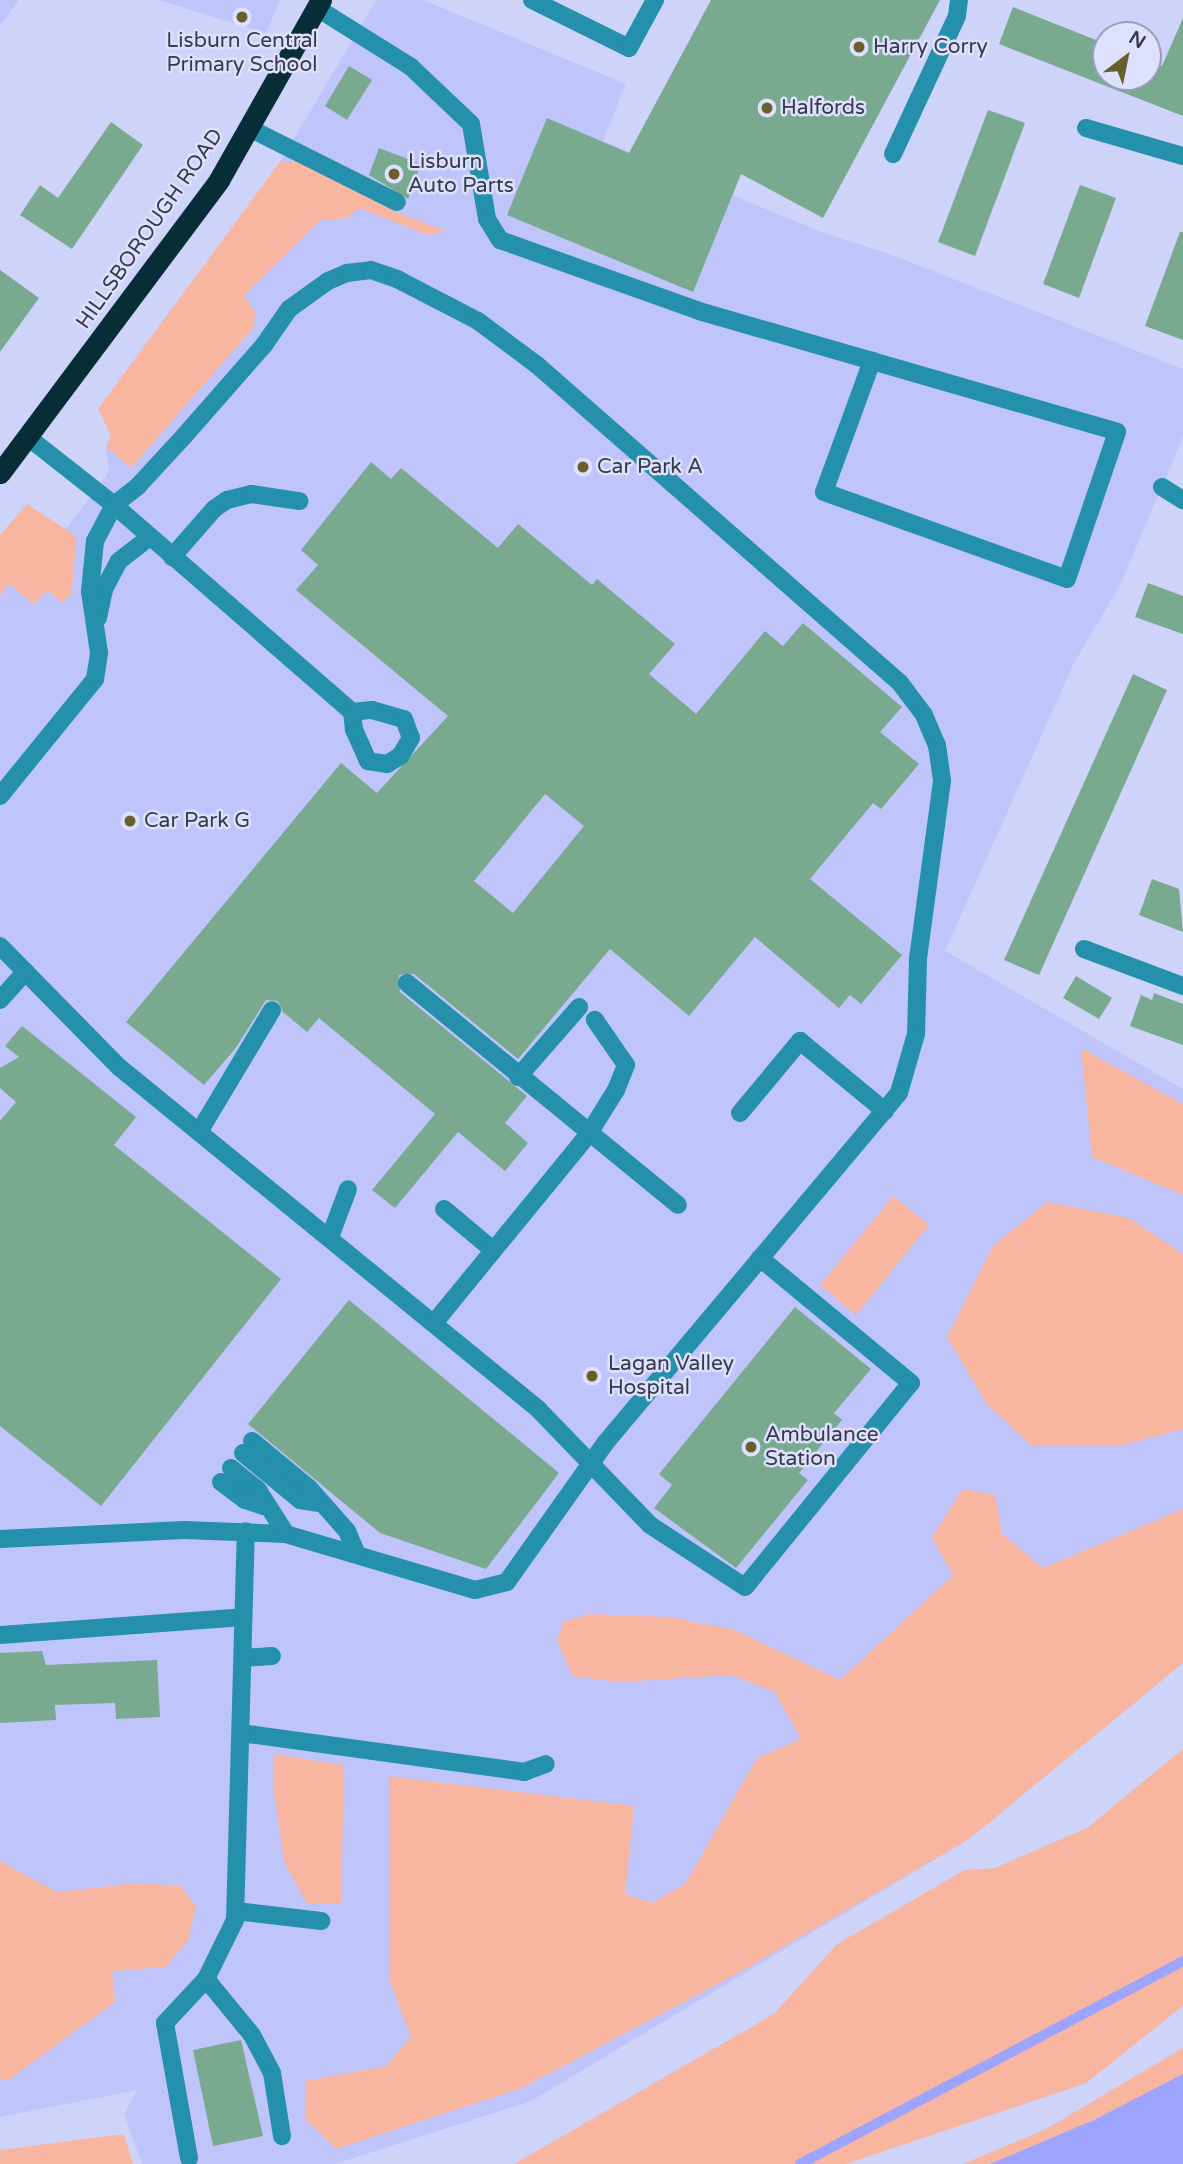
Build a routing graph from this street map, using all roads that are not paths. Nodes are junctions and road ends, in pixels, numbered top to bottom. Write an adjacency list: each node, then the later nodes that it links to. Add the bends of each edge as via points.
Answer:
1 (532, 0): 2 (street, via 629,48)
2 (655, 0)
3 (959, 0): 7 (street, via 957,16)
4 (319, 4): 6 (highway, HILLSBOROUGH ROAD); 10 (street, via 411,67 471,124 486,219 500,240 699,311)
5 (1086, 128): 8 (street)
6 (251, 129): 9 (street); 11 (highway, HILLSBOROUGH ROAD, via 184,231)
7 (893, 154)
8 (1183, 156)
9 (397, 202)
10 (872, 362): 10 (street, via 1117,432 1067,579 824,492)
11 (29, 438): 12 (highway, HILLSBOROUGH ROAD); 16 (street)
12 (0, 473)
13 (1162, 487): 14 (street)
14 (1183, 500)
15 (299, 501): 18 (street, via 251,494 227,500)
16 (114, 505): 17 (street); 19 (street, via 95,541 90,591); 32 (street, via 185,435 264,345 289,309 347,272 371,270 397,279 478,321 537,365 900,683 924,715 937,745 942,781 939,820 918,959 911,1060 899,1094)
17 (150, 537): 18 (street); 19 (street, via 119,561 104,589)
18 (172, 557): 20 (street)
19 (96, 625): 21 (street, via 99,653 95,680)
20 (352, 712)
21 (0, 796)
22 (0, 946): 24 (street)
23 (1084, 949): 26 (street)
24 (25, 972): 27 (street); 34 (street, via 119,1068)
25 (407, 983): 31 (street)
26 (1183, 986)
27 (0, 1000)
28 (579, 1007): 31 (street)
29 (272, 1010): 34 (street)
30 (595, 1020): 35 (street, via 626,1065)
31 (518, 1077): 35 (street)
32 (885, 1111): 33 (street, via 800,1041); 41 (street)
33 (740, 1113)
34 (199, 1132): 39 (street)
35 (588, 1135): 37 (street); 40 (street)
36 (348, 1189): 39 (street)
37 (678, 1205)
38 (444, 1209): 40 (street)
39 (330, 1237): 42 (street)
40 (493, 1250): 42 (street)
41 (760, 1258): 44 (street); 44 (street, via 911,1383 745,1587 650,1525)
42 (434, 1323): 44 (street, via 538,1409)
43 (248, 1447): 49 (street, via 309,1488 346,1531)
44 (591, 1464): 49 (street, via 507,1582 493,1589 457,1586)
45 (226, 1475): 47 (street, via 245,1500 264,1506)
46 (246, 1531): 47 (street); 48 (street); 50 (street)
47 (286, 1534): 49 (street)
48 (0, 1539)
49 (357, 1553)
50 (243, 1617): 51 (street); 53 (street)
51 (0, 1635)
52 (271, 1656): 53 (street)
53 (243, 1658): 54 (street)
54 (241, 1733): 55 (street, via 524,1772); 56 (street)
55 (546, 1764)
56 (236, 1911): 57 (street); 58 (street, via 228,1942)
57 (321, 1921)
58 (206, 1979): 59 (street, via 252,2035 272,2073); 60 (street, via 165,2023)
59 (282, 2136)
60 (189, 2158)

